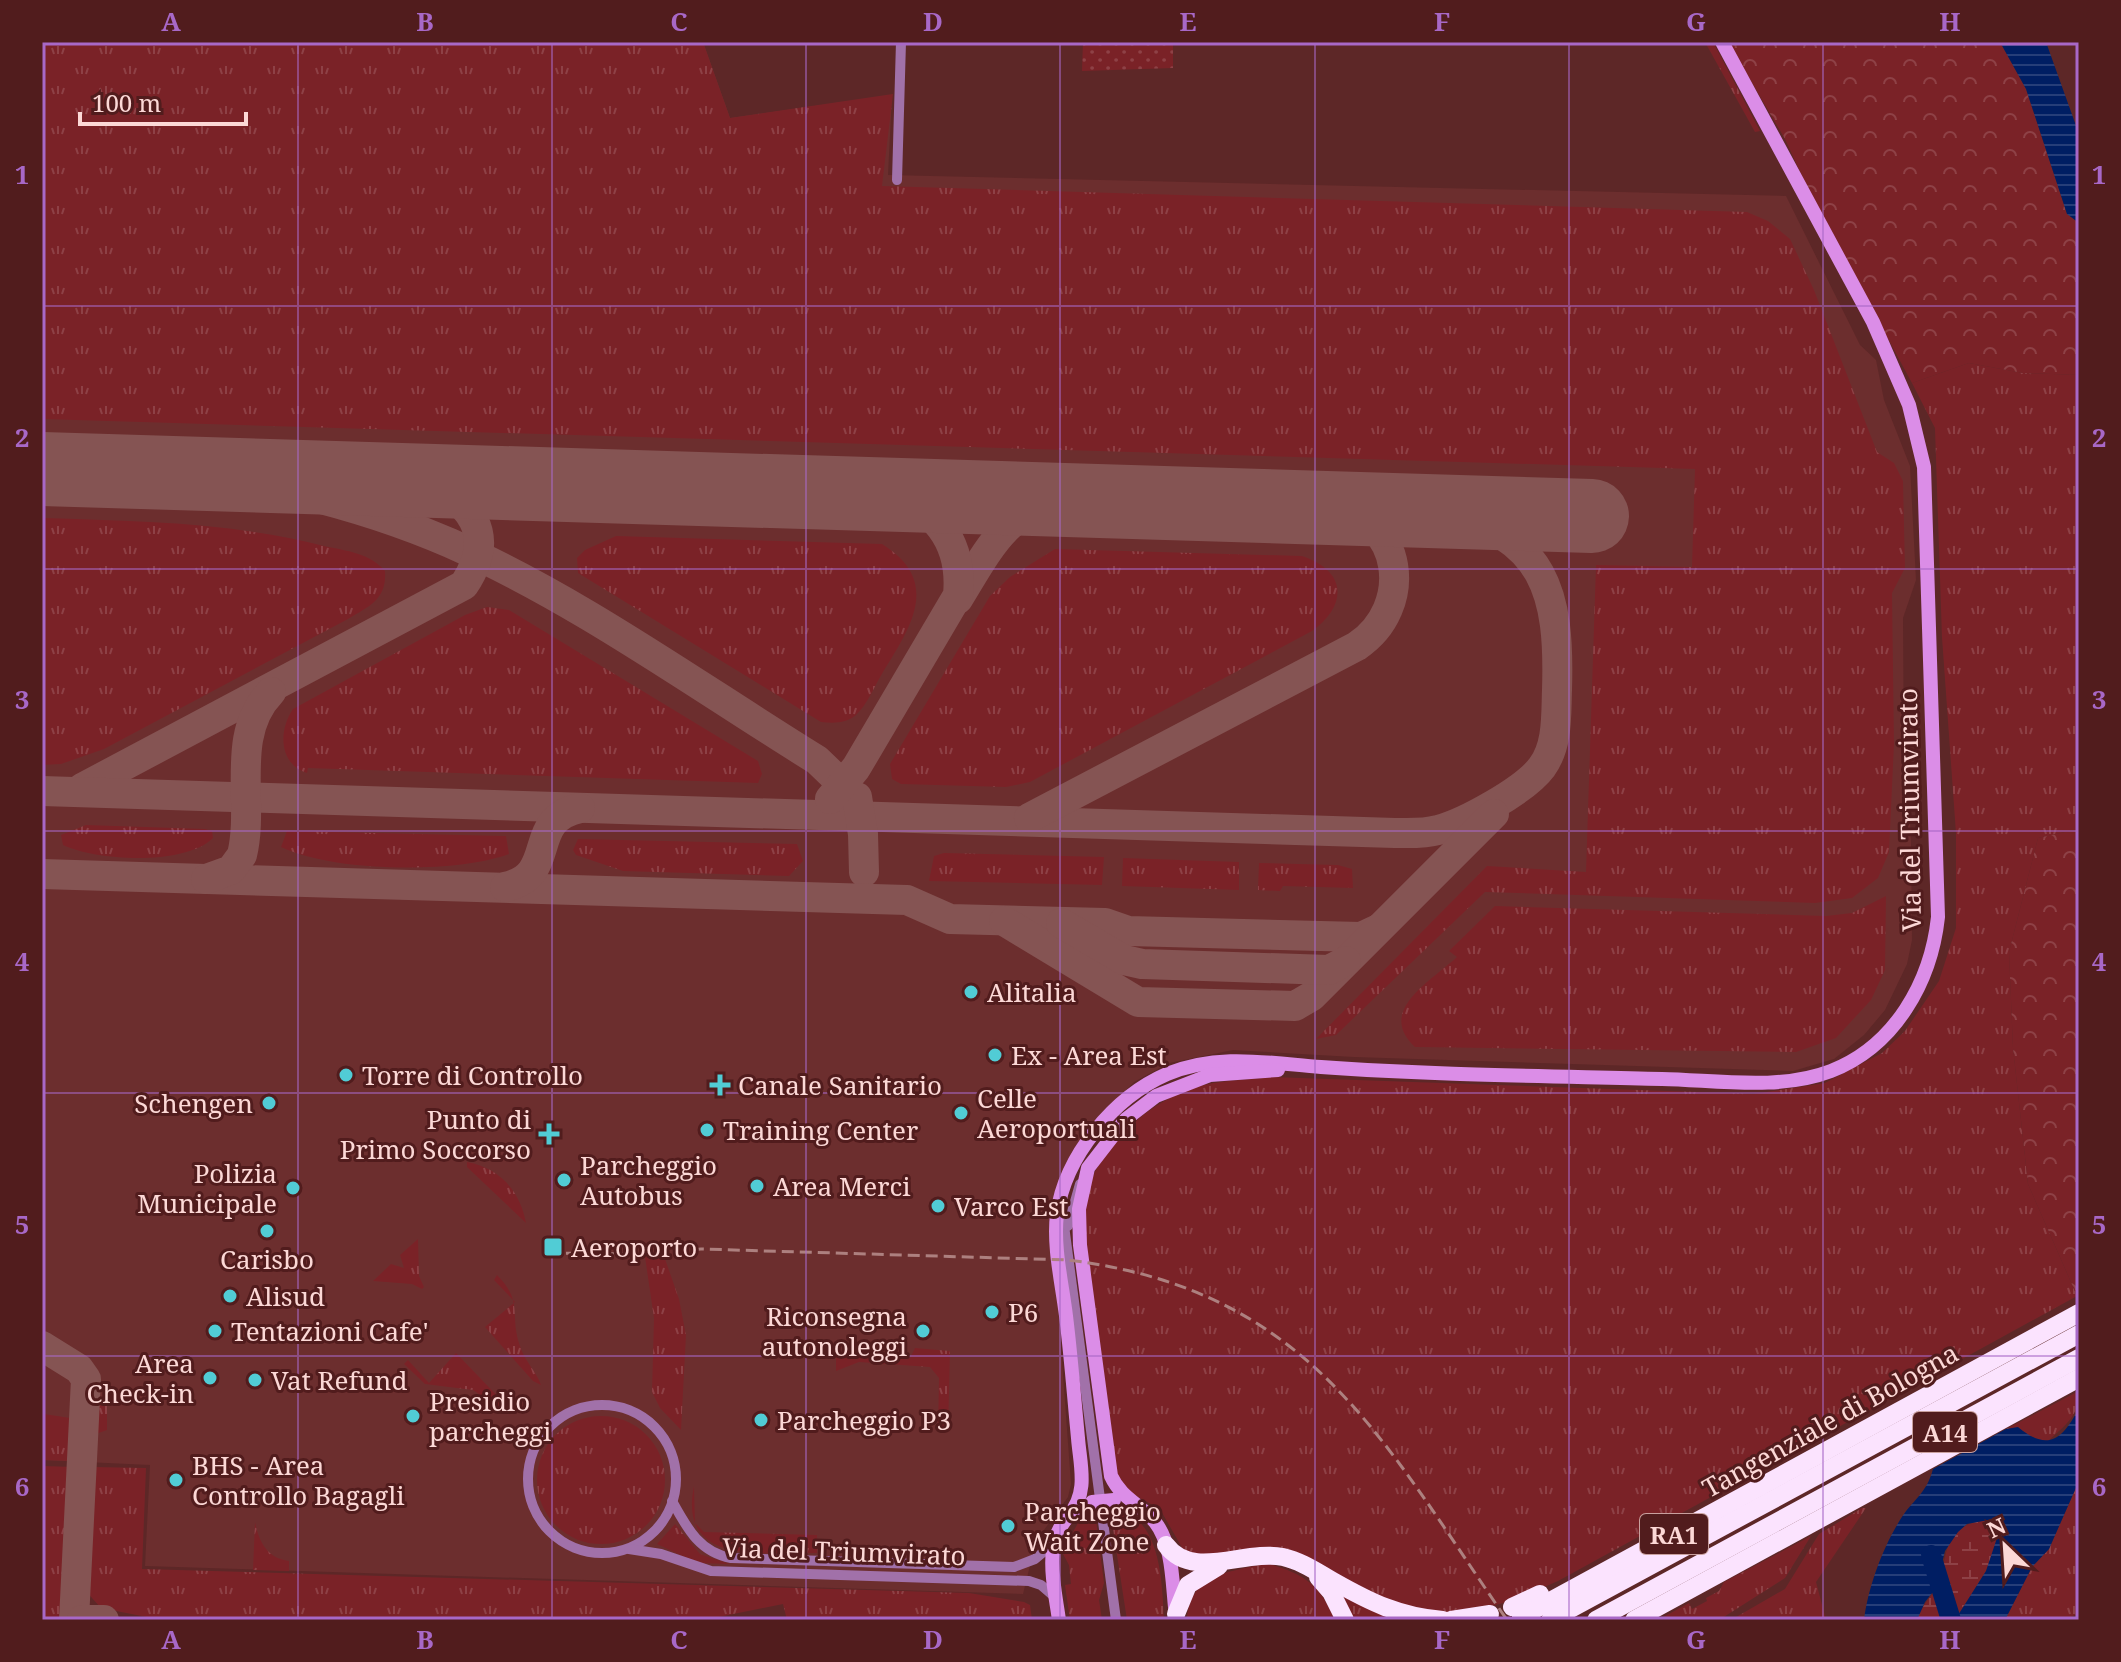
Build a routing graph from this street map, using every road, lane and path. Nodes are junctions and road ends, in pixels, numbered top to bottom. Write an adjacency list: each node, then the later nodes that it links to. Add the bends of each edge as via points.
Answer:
1 (901, 42): 3 (street)
2 (1722, 42): 4 (street, Via del Triumvirato, via 1879,332 1919,441 1927,497 1938,917 1925,976 1893,1027 1864,1053 1833,1070 1792,1080)
3 (897, 180)
4 (1321, 1067): 5 (street, Via del Triumvirato, via 1210,1075 1175,1087 1126,1119); 6 (street, Via del Triumvirato, via 1230,1060 1168,1074 1132,1095 1108,1118 1084,1148)
5 (1088, 1168): 7 (street, Via del Triumvirato, via 1071,1208); 13 (street, Via del Triumvirato, via 1079,1209 1080,1245 1111,1476)
6 (1065, 1188): 7 (street, Via del Triumvirato); 14 (street, Via del Triumvirato, via 1056,1232 1082,1495)
7 (1068, 1256): 25 (street, Via del Triumvirato)
8 (2079, 1313): 20 (highway, Tangenziale di Bologna / RA1, via 1720,1509)
9 (2079, 1334): 29 (highway, A14)
10 (2079, 1358): 30 (highway, A14)
11 (2079, 1378): 24 (highway, RA1)
12 (672, 1501): 15 (street, Via del Triumvirato, via 696,1540 731,1558 1014,1567); 17 (street, via 652,1534); 17 (street, via 670,1452 643,1418 620,1408 590,1407 564,1416 547,1430 535,1447 528,1476 538,1518 559,1540 577,1549)
13 (1135, 1506): 14 (street, bridge, via 1114,1500 1092,1502); 16 (street, Via del Triumvirato, via 1154,1522)
14 (1069, 1515): 15 (street, Via del Triumvirato)
15 (1053, 1544): 21 (street, Via del Triumvirato)
16 (1166, 1545): 18 (highway, via 1179,1559 1196,1563); 23 (street, Via del Triumvirato)
17 (627, 1549): 21 (street, Via del Triumvirato, via 711,1571 1029,1581 1041,1585)
18 (1250, 1556): 19 (highway, via 1285,1557); 23 (highway, via 1196,1577 1182,1592)
19 (1311, 1569): 26 (highway); 27 (highway, via 1386,1610)
20 (1517, 1612)
21 (1058, 1613)
22 (1490, 1614): 28 (highway)
23 (1176, 1617)
24 (1642, 1617)
25 (1116, 1620)
26 (1345, 1620)
27 (1443, 1620)
28 (1451, 1620)
29 (1550, 1620)
30 (1596, 1620)

